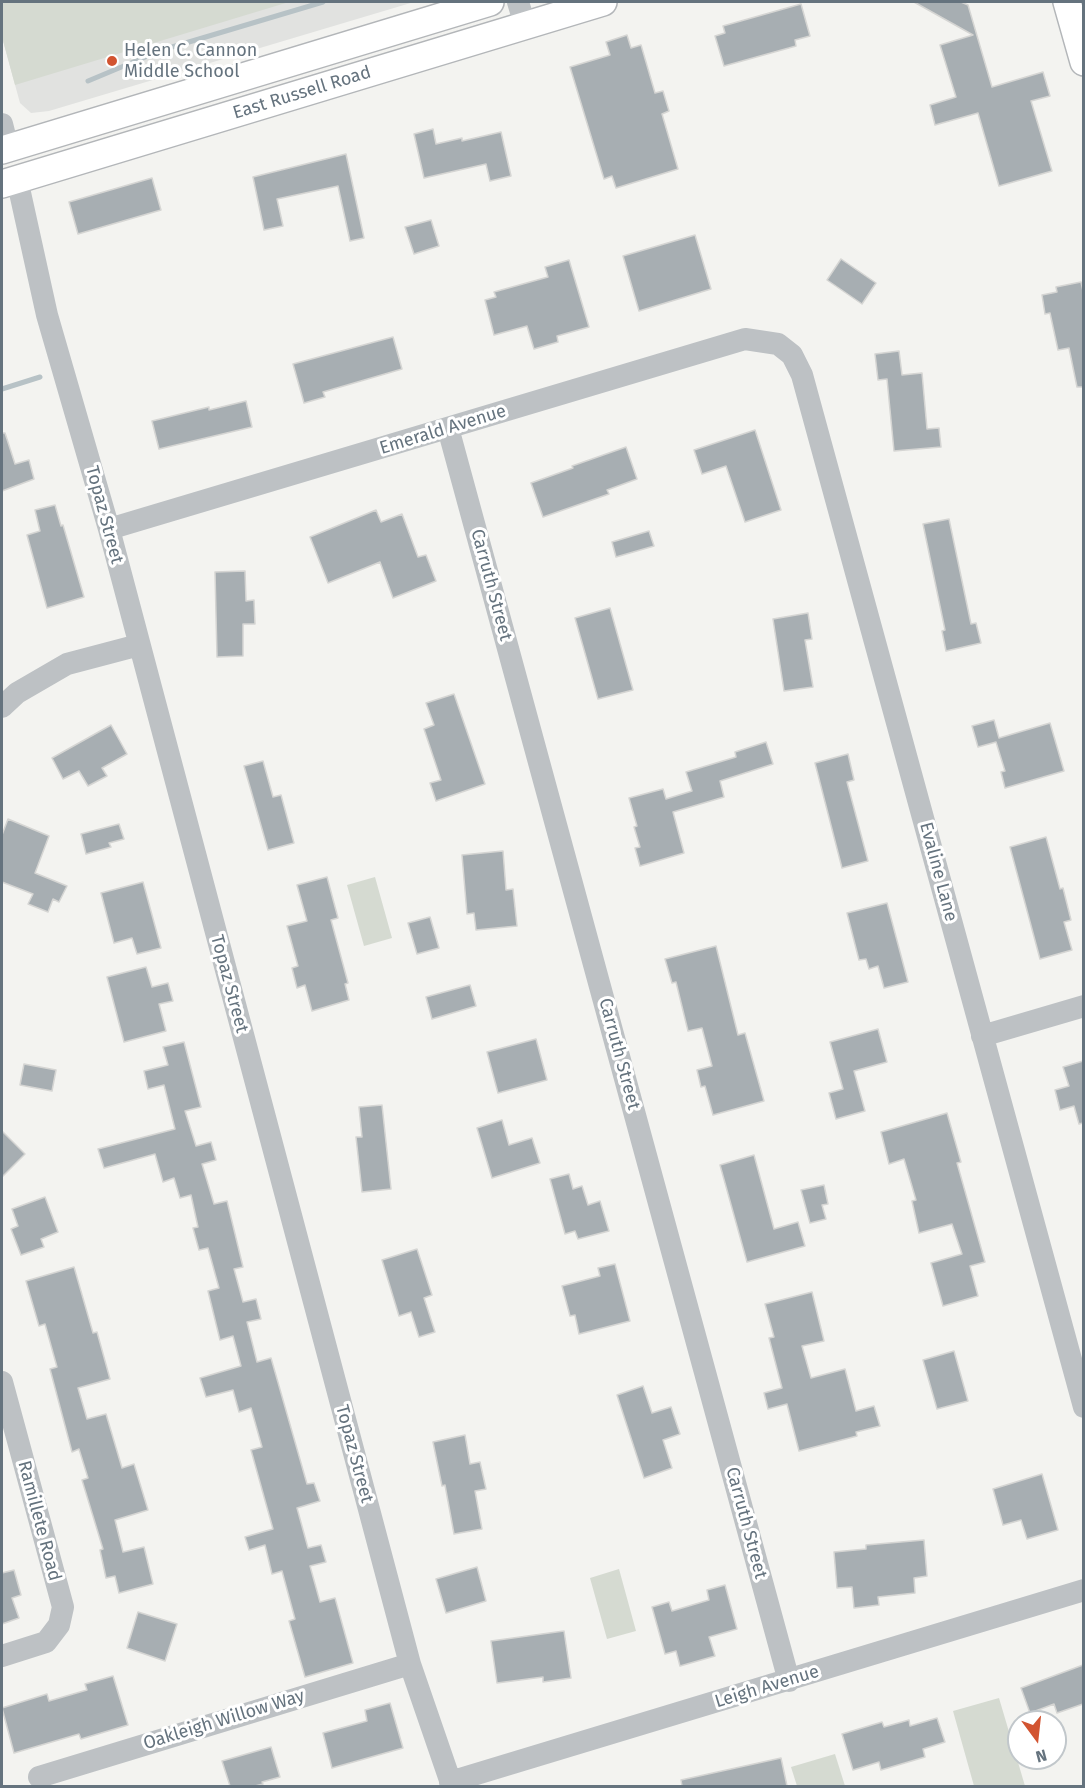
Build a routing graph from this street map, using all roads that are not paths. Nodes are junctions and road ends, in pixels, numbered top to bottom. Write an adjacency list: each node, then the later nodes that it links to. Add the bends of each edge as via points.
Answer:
1 (490, 2): 6 (main road, East Russell Road)
2 (599, 2): 4 (main road, East Russell Road)
3 (1067, 2): 5 (main road)
4 (521, 13): 6 (main road, East Russell Road)
5 (1083, 62)
6 (5, 158): 9 (street, Topaz Street)
7 (778, 344): 8 (street, Emerald Avenue, via 745,339); 13 (street, Evaline Lane, via 792,356 802,375)
8 (448, 428): 9 (street, Emerald Avenue); 19 (street, Carruth Street)
9 (109, 529): 10 (street, Topaz Street)
10 (139, 645): 11 (street, via 67,664 17,693); 18 (street, Topaz Street)
11 (2, 707)
12 (1083, 1006): 13 (street)
13 (982, 1036): 15 (street, Evaline Lane)
14 (2, 1382): 17 (street, Ramillete Road, via 63,1607 59,1625 46,1642)
15 (1083, 1407)
16 (1083, 1590): 19 (street, Leigh Avenue)
17 (2, 1656)
18 (410, 1664): 20 (street, Oakleigh Willow Way); 21 (street, Topaz Street)
19 (789, 1680): 21 (street, Leigh Avenue)
20 (39, 1777)
21 (451, 1784)

